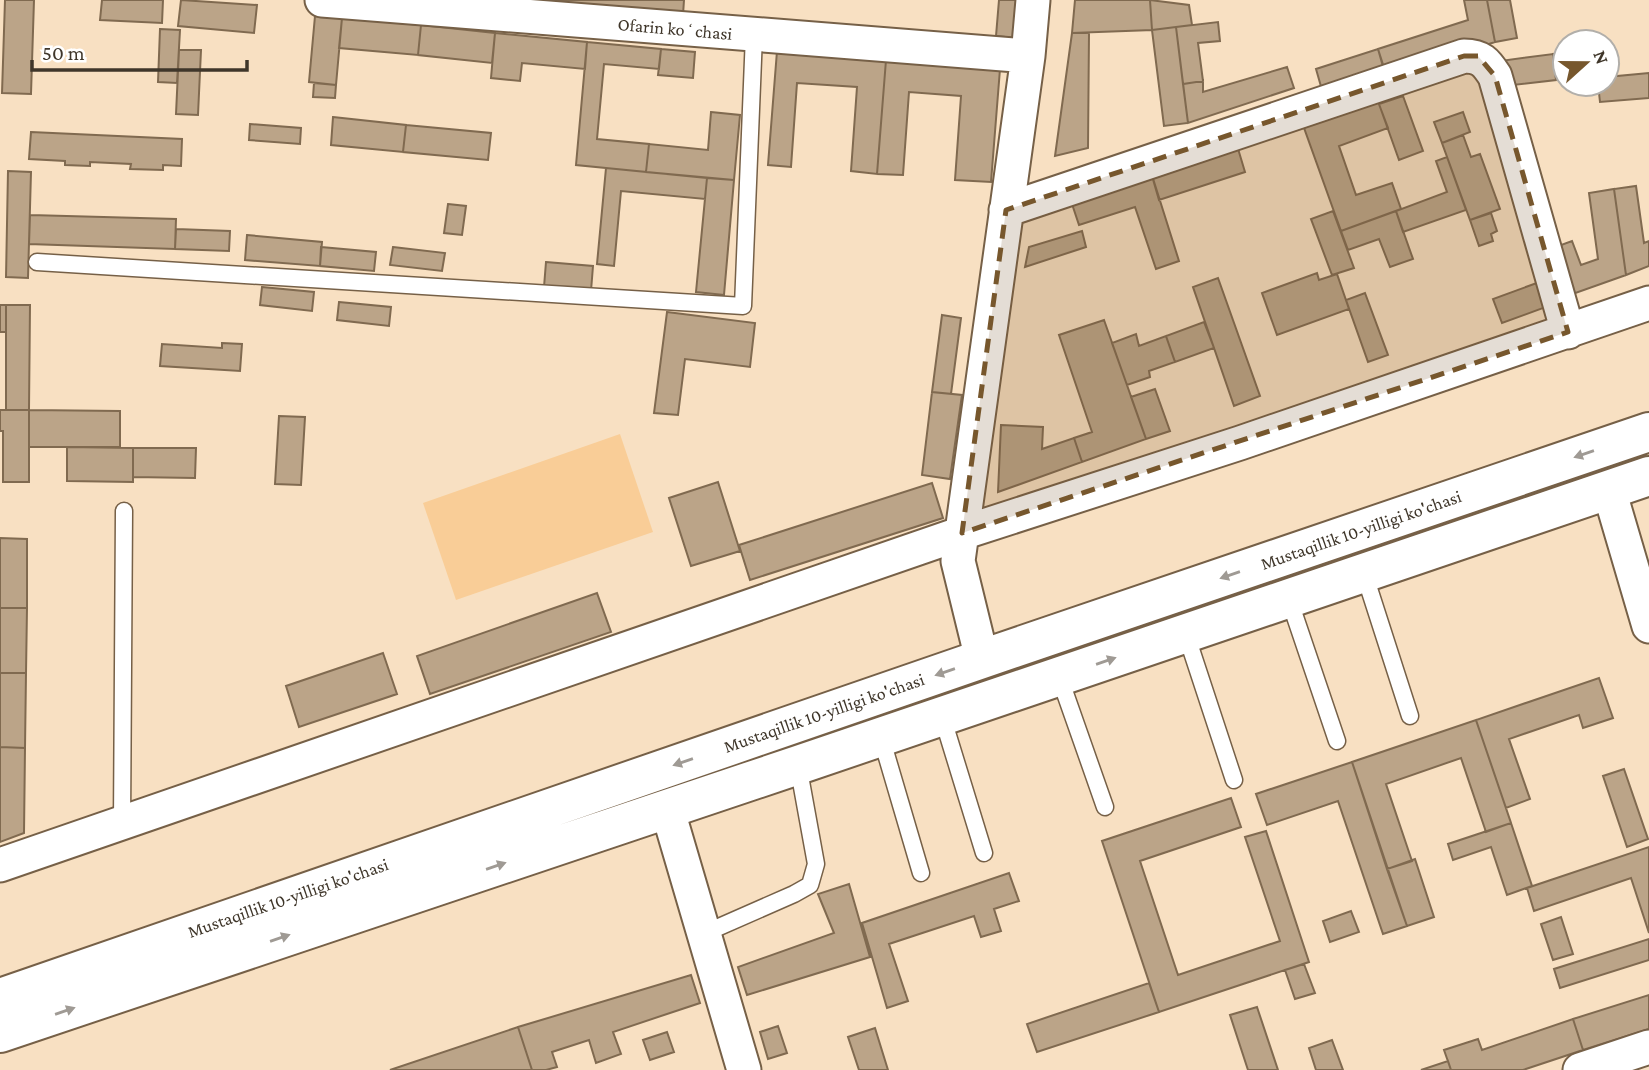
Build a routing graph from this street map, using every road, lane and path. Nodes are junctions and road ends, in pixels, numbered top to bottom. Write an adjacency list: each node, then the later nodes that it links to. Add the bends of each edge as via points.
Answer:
1 (322, 0): 3 (street, Ofarin koʻchasi)
2 (1034, 0): 4 (street)
3 (754, 35): 4 (street, Ofarin koʻchasi); 6 (lane, via 743,306)
4 (1028, 56): 5 (street)
5 (1006, 210): 8 (street, via 1464,56 1478,56 1495,76); 13 (street)
6 (37, 262)
7 (1649, 303): 8 (street)
8 (1568, 332): 13 (street, via 1240,443)
9 (1649, 432): 18 (main road, Mustaqillik 10-yilligi ko'chasi, one-way to 18)
10 (1649, 476): 11 (main road, Mustaqillik 10-yilligi ko'chasi)
11 (1609, 490): 14 (main road, Mustaqillik 10-yilligi ko'chasi); 16 (street)
12 (124, 511): 28 (lane)
13 (960, 547): 18 (street); 28 (street)
14 (1364, 573): 15 (main road, Mustaqillik 10-yilligi ko'chasi); 21 (lane)
15 (1289, 599): 17 (main road, Mustaqillik 10-yilligi ko'chasi); 23 (lane)
16 (1649, 626)
17 (1186, 634): 19 (main road, Mustaqillik 10-yilligi ko'chasi, one-way to 17); 25 (lane)
18 (977, 641): 33 (main road, Mustaqillik 10-yilligi ko'chasi, one-way to 33)
19 (1059, 676): 20 (main road, Mustaqillik 10-yilligi ko'chasi); 26 (lane)
20 (942, 716): 22 (main road, Mustaqillik 10-yilligi ko'chasi); 29 (lane)
21 (1410, 716)
22 (881, 737): 24 (main road, Mustaqillik 10-yilligi ko'chasi); 31 (lane)
23 (1337, 741)
24 (798, 765): 27 (main road, Mustaqillik 10-yilligi ko'chasi); 32 (lane, via 816,864 810,885)
25 (1234, 780)
26 (1105, 807)
27 (667, 808): 32 (street); 34 (main road, Mustaqillik 10-yilligi ko'chasi, one-way to 27)
28 (122, 824): 30 (street)
29 (984, 853)
30 (0, 865)
31 (921, 873)
32 (703, 934): 36 (street)
33 (0, 998)
34 (0, 1033)
35 (1649, 1047): 37 (street)
36 (744, 1070)
37 (1580, 1070)

